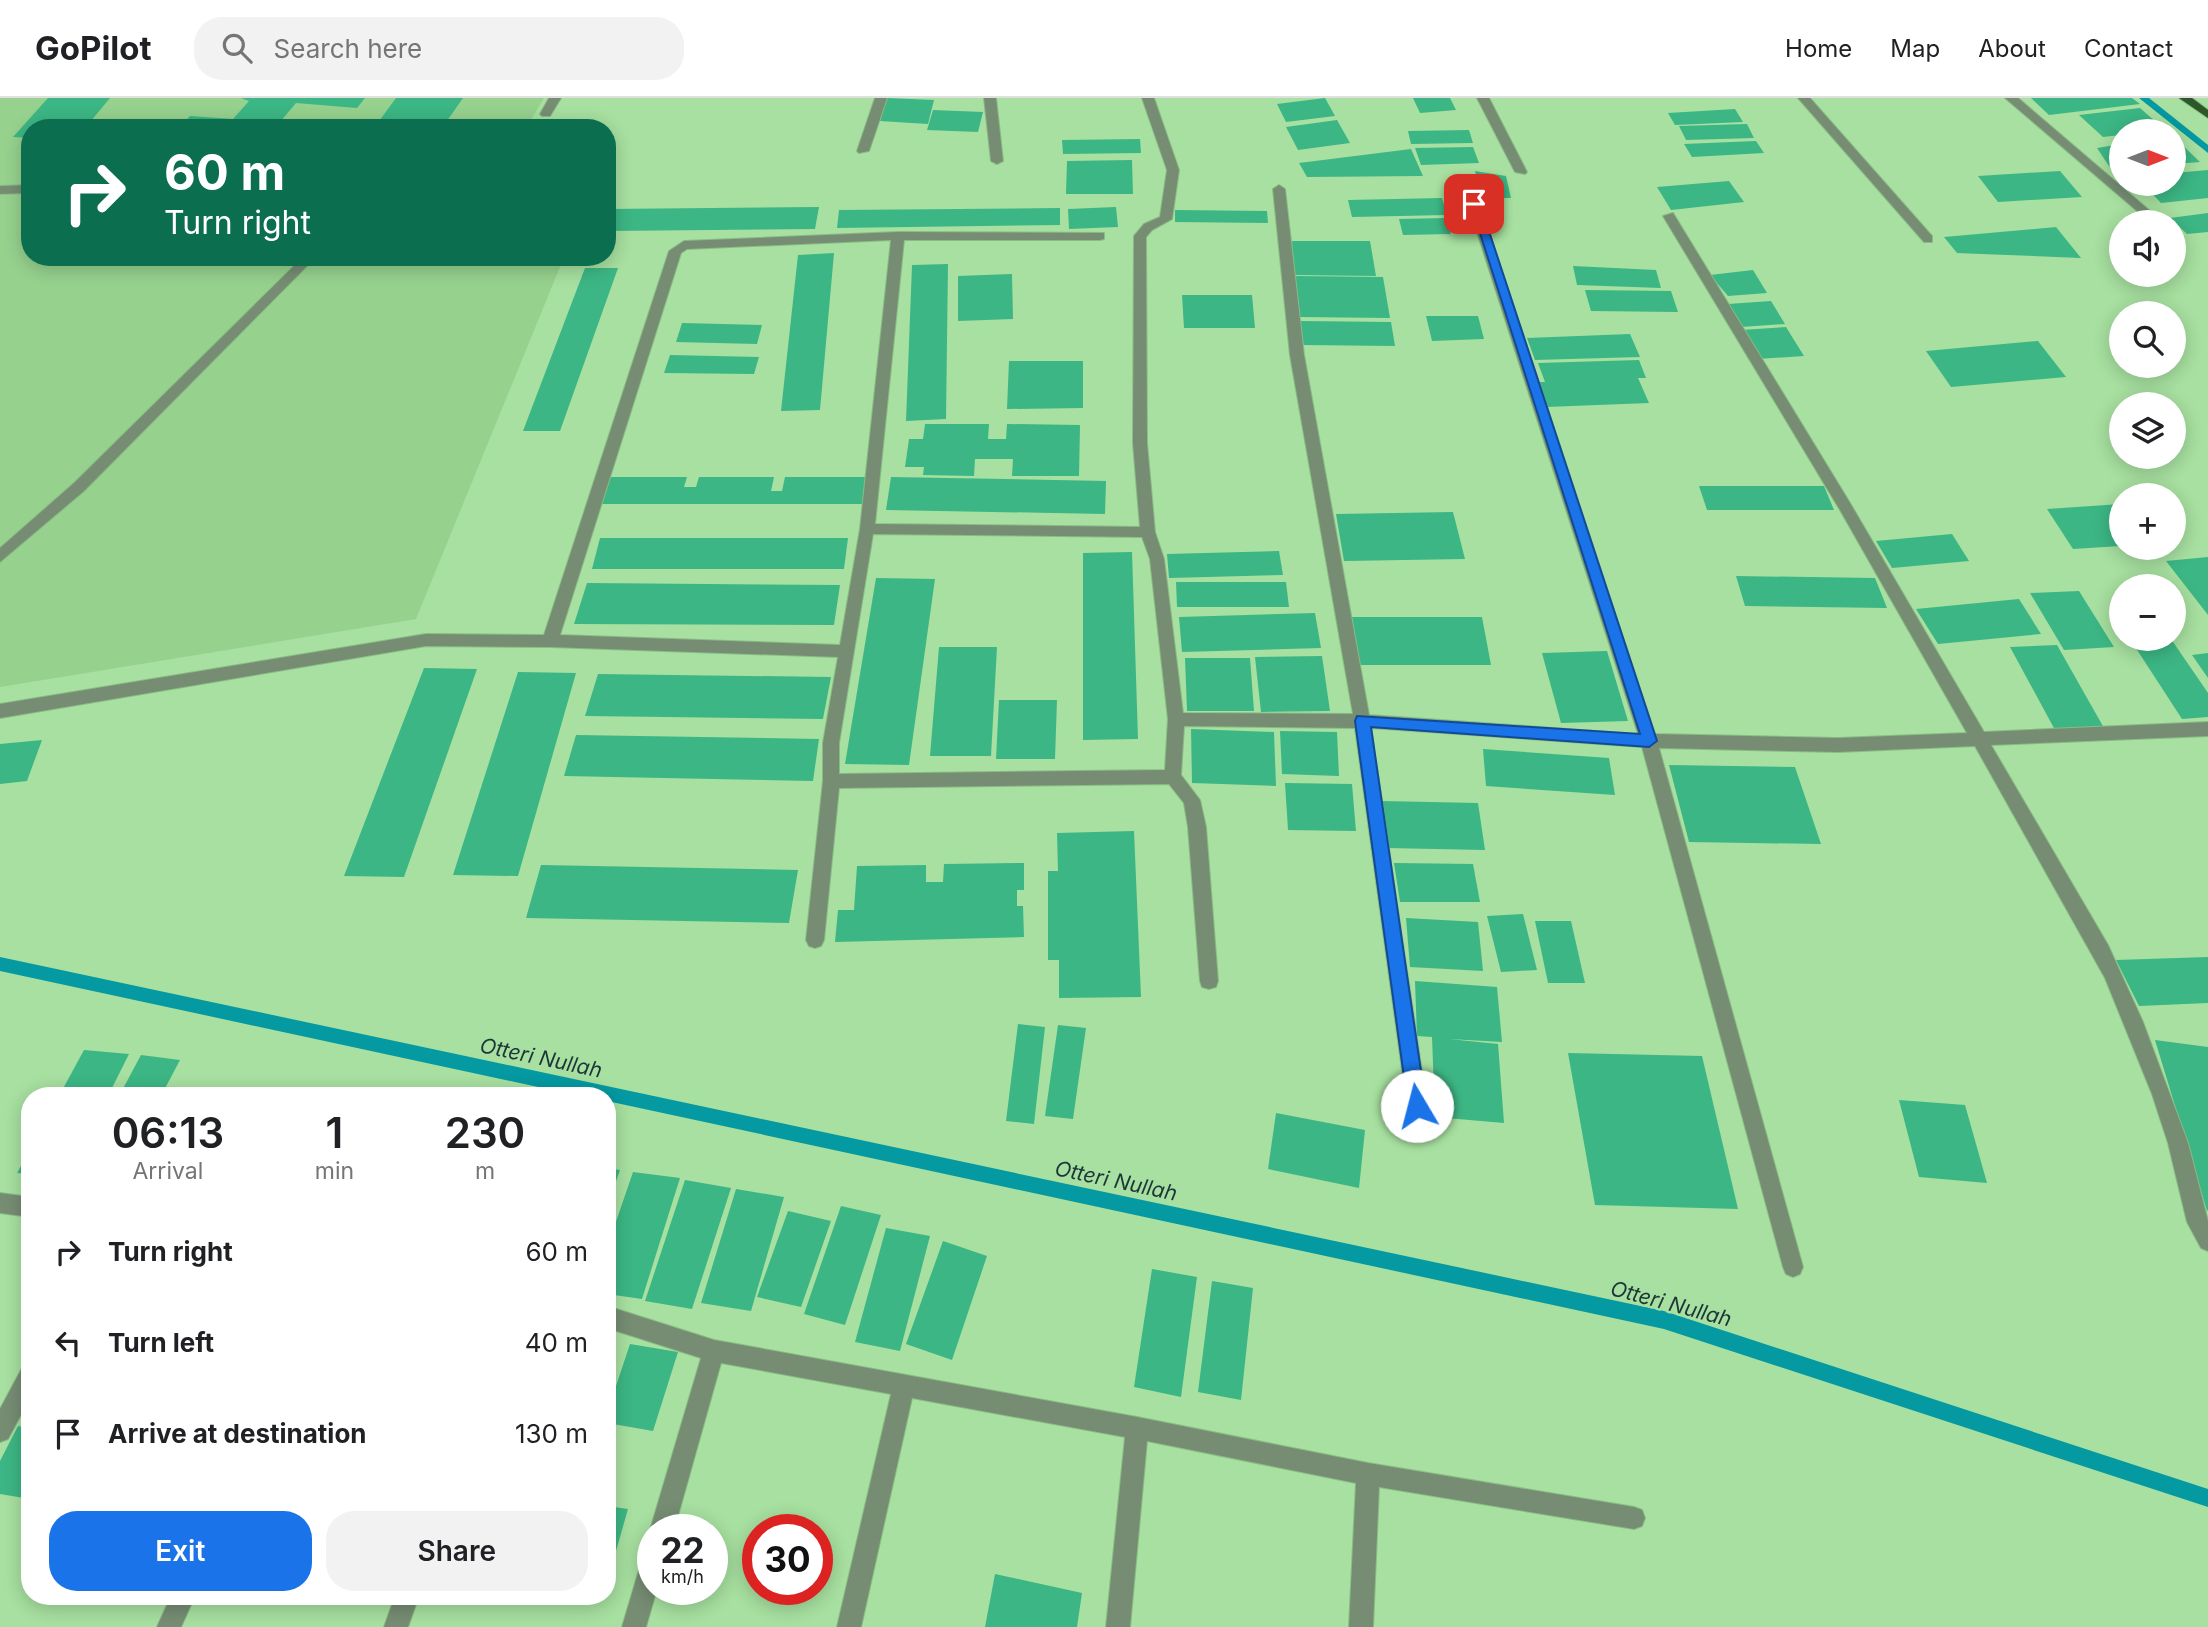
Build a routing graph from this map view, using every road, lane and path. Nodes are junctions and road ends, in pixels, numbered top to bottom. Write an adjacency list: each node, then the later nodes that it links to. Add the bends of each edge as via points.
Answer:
1 (555, 98): 9 (street)
2 (881, 98): 11 (street)
3 (990, 98): 12 (street)
4 (1148, 98): 25 (street, via 1172,170 1167,219 1140,236 1140,443)
5 (1483, 98): 13 (street)
6 (1804, 98): 22 (street)
7 (2011, 98): 18 (street)
8 (2185, 98): 10 (main road)
9 (546, 114)
10 (2208, 115)
11 (863, 151)
12 (998, 161)
13 (1521, 172)
14 (21, 189): 16 (street)
15 (1279, 189): 31 (street, via 1297,355)
16 (0, 190)
17 (1474, 204): 33 (street)
18 (2143, 210)
19 (1669, 216): 34 (street, via 1845,506)
20 (898, 236): 21 (street); 24 (street); 27 (street, via 695,242 675,251)
21 (1100, 236)
22 (1928, 239)
23 (301, 266): 26 (street, via 79,487)
24 (867, 529): 25 (street); 28 (street)
25 (1148, 532): 30 (street, via 1157,559)
26 (0, 556)
27 (550, 641): 28 (street); 29 (street, via 426,640)
28 (844, 651): 36 (street, via 831,743)
29 (0, 711)
30 (1176, 719): 31 (street); 35 (street)
31 (1362, 721): 33 (street); 39 (street)
32 (2208, 729): 34 (street)
33 (1649, 741): 34 (street, via 1838,745); 43 (street)
34 (1980, 741): 42 (street, via 2102,951 2133,1016)
35 (1173, 778): 36 (street); 38 (street, via 1192,800 1198,827)
36 (831, 781): 37 (street)
37 (815, 940)
38 (1209, 981)
39 (1417, 1106)
40 (0, 1203): 41 (street)
41 (21, 1206)
42 (2208, 1241)
43 (1793, 1268)
44 (616, 1320): 45 (street)
45 (714, 1351): 46 (street); 51 (street)
46 (904, 1386): 48 (street); 59 (street)
47 (21, 1393): 49 (street)
48 (1137, 1427): 50 (street); 60 (street)
49 (0, 1432)
50 (1368, 1474): 52 (street); 61 (street)
51 (668, 1514)
52 (1634, 1518)
53 (179, 1605): 56 (street)
54 (404, 1605): 57 (street)
55 (641, 1605): 58 (street)
56 (169, 1627)
57 (396, 1627)
58 (634, 1627)
59 (849, 1627)
60 (1118, 1627)
61 (1361, 1627)

